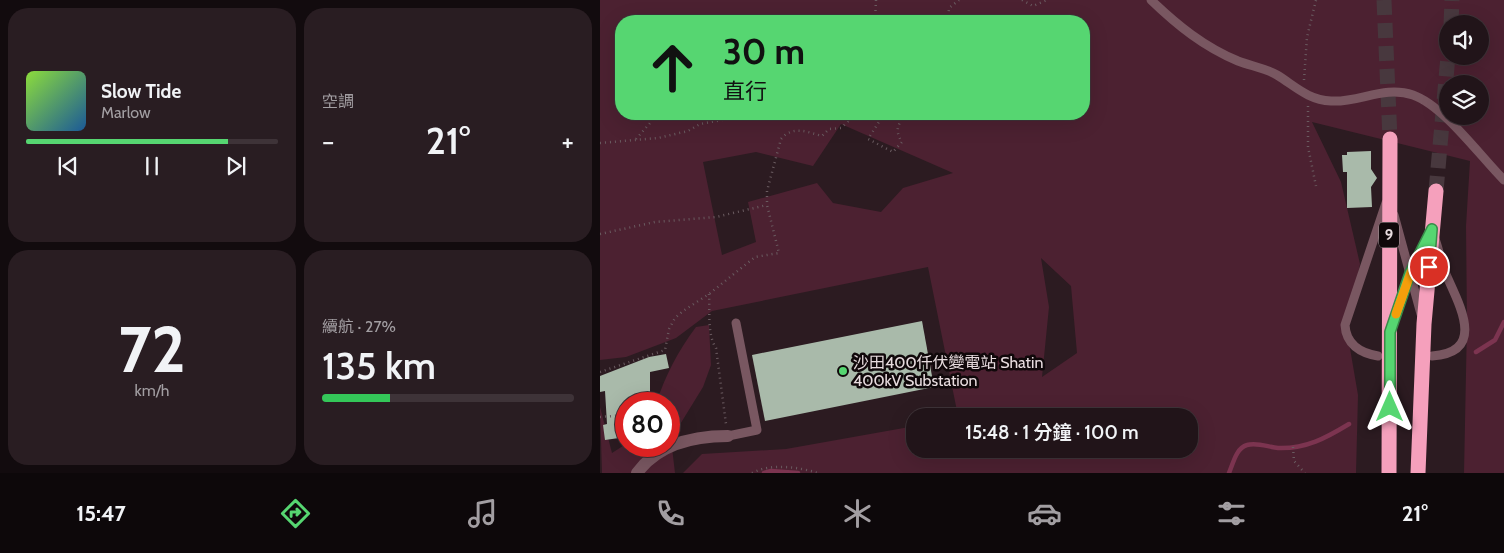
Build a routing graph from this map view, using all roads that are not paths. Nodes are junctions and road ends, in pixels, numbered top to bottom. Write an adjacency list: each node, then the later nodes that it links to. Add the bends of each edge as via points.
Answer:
1 (1151, 0): 3 (lane, via 1189,34 1214,50 1271,72 1308,95 1330,101 1346,101 1370,94 1400,92 1413,95 1442,114)
2 (1390, 139): 5 (highway, 9)
3 (1504, 180)
4 (1436, 191): 6 (highway)
5 (1389, 196): 7 (lane); 10 (highway, 9); 11 (lane, via 1345,324 1346,334 1355,347)
6 (1432, 229): 7 (lane); 9 (highway); 12 (lane, via 1466,324 1465,334 1457,346)
7 (1410, 273): 9 (lane); 10 (lane)
8 (736, 323): 13 (lane, via 757,430)
9 (1424, 324): 16 (highway)
10 (1390, 332): 15 (highway, 9)
11 (1378, 356)
12 (1432, 356)
13 (728, 436): 14 (street, via 704,436 676,443 654,456)
14 (637, 473)
15 (1389, 473)
16 (1418, 473)

